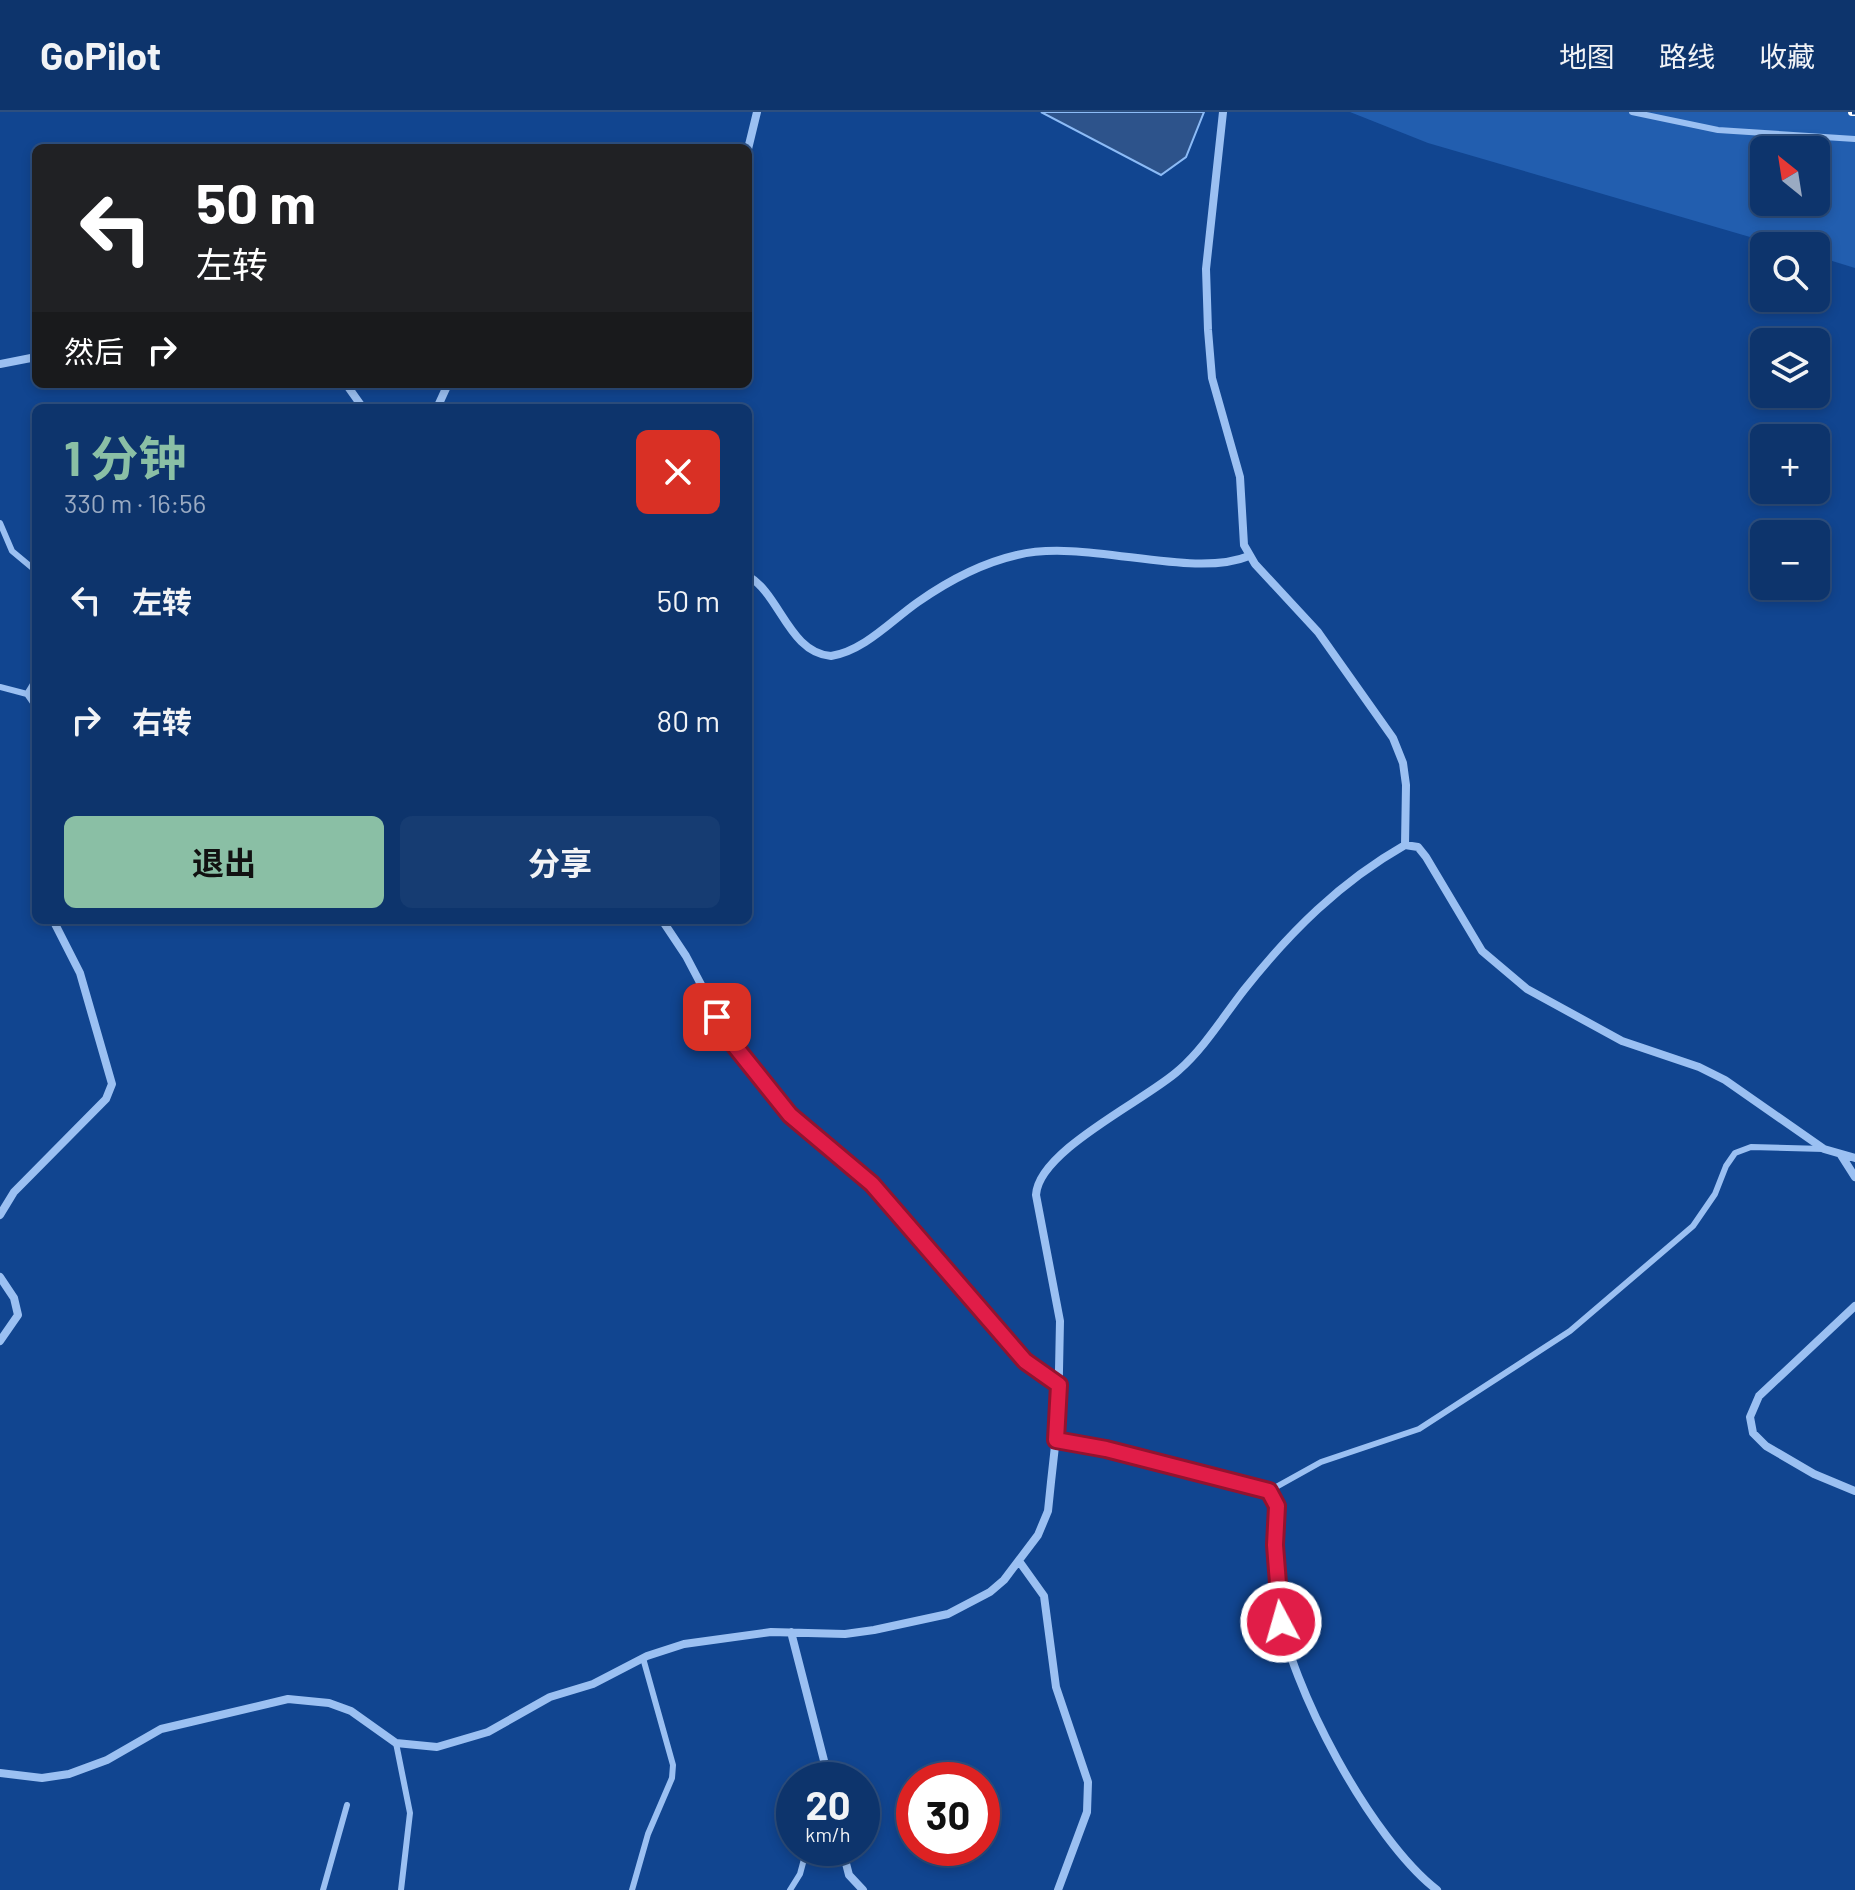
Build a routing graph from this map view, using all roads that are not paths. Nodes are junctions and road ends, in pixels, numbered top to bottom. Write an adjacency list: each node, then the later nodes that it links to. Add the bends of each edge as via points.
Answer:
1 (757, 112): 5 (street)
2 (1223, 112): 9 (street, via 1206,269 1208,330 1212,378 1240,477 1243,539)
3 (1632, 112): 4 (lane, via 1718,130)
4 (1855, 139)
5 (749, 144)
6 (32, 358): 7 (street)
7 (0, 364)
8 (0, 523): 10 (lane, via 12,551)
9 (1249, 556): 11 (street, via 1202,562 1099,552 1021,554 950,581 852,649 831,656 806,644); 16 (street, via 1318,632 1393,738 1406,785)
10 (32, 568)
11 (752, 579)
12 (32, 686): 14 (lane)
13 (0, 687): 14 (lane)
14 (27, 694): 15 (lane)
15 (32, 701)
16 (1405, 845): 19 (street, via 1418,847 1426,857 1482,951 1501,971 1622,1041 1725,1080); 27 (street, via 1298,925 1178,1072 1100,1124 1040,1178 1036,1195 1060,1321)
17 (55, 924): 23 (street, via 80,973 112,1084 106,1099 14,1192)
18 (665, 924): 27 (street, via 734,1045 790,1115 872,1184 1025,1361)
19 (1824, 1149): 20 (street); 29 (lane, via 1751,1147 1735,1153 1693,1226 1570,1331 1419,1429 1321,1462)
20 (1841, 1155): 21 (street); 22 (street)
21 (1855, 1158)
22 (1855, 1177)
23 (0, 1215)
24 (0, 1277): 26 (street, via 18,1315)
25 (1855, 1306): 30 (street, via 1759,1396 1750,1417 1753,1433 1766,1446)
26 (0, 1341)
27 (1059, 1385): 28 (street)
28 (1056, 1440): 29 (street); 31 (street, via 1048,1511)
29 (1269, 1491): 40 (street, via 1277,1506 1281,1622 1300,1677 1346,1778)
30 (1855, 1491)
31 (1019, 1561): 32 (street, via 990,1592 948,1614 845,1634); 46 (street, via 1044,1596 1056,1687 1088,1782 1087,1812)
32 (791, 1632): 33 (street, via 729,1636); 35 (street)
33 (643, 1658): 34 (street, via 452,1745); 43 (lane, via 673,1765)
34 (396, 1743): 36 (street, via 351,1711 309,1698 288,1699 161,1729 122,1753 69,1774 42,1778); 42 (lane, via 410,1813)
35 (824, 1762)
36 (0, 1773)
37 (347, 1805): 41 (lane)
38 (802, 1866): 44 (lane)
39 (847, 1866): 45 (street)
40 (1432, 1889)
41 (323, 1890)
42 (401, 1890)
43 (632, 1890)
44 (790, 1890)
45 (863, 1890)
46 (1058, 1890)

